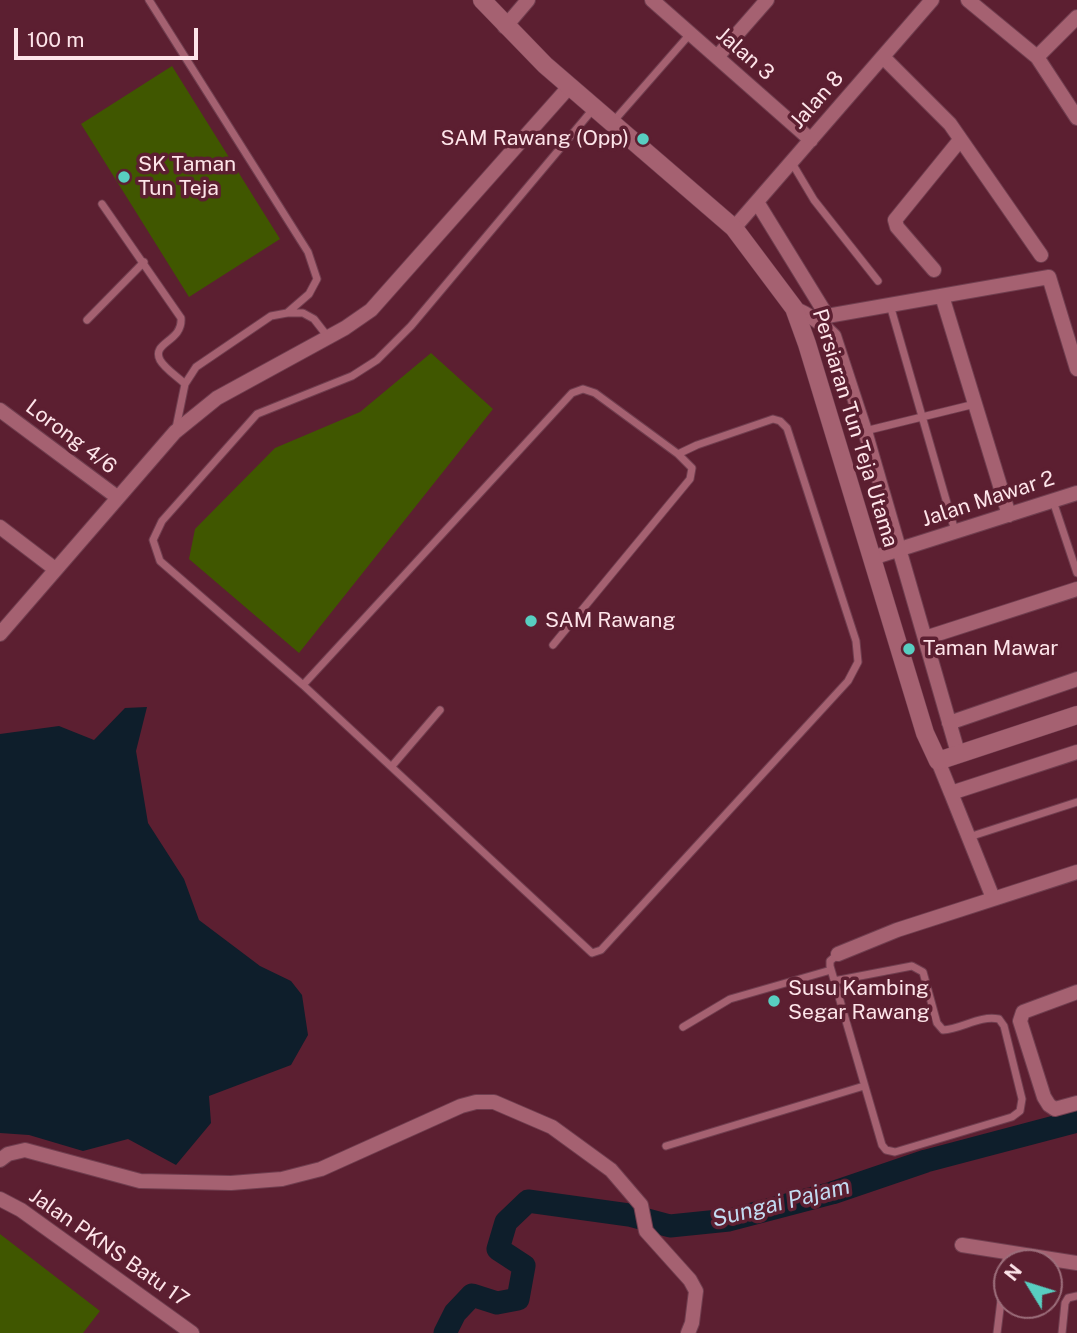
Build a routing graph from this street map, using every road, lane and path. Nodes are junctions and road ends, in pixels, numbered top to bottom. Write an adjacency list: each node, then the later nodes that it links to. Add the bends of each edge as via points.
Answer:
1 (149, 0): 31 (lane, via 308,252 317,279 309,294)
2 (482, 0): 9 (street, Persiaran Tun Teja Utama)
3 (528, 0): 9 (street)
4 (652, 0): 10 (street, Jalan 3)
5 (767, 0): 11 (street)
6 (932, 0): 12 (street, Jalan 8)
7 (968, 0): 13 (street)
8 (1077, 17): 13 (street)
9 (505, 27): 14 (street, Persiaran Tun Teja Utama)
10 (690, 34): 11 (street, Jalan 3); 17 (lane)
11 (717, 57): 18 (street, Jalan 3)
12 (883, 57): 18 (street, Jalan 8); 19 (street, via 950,124)
13 (1037, 57): 16 (street)
14 (569, 87): 15 (street, Persiaran Tun Teja Utama); 34 (street, via 382,300)
15 (594, 108): 17 (street, Persiaran Tun Teja Utama); 58 (lane, via 411,326 377,360 352,376 257,414 157,530 153,540 160,561)
16 (1077, 118)
17 (611, 123): 23 (street, Persiaran Tun Teja Utama)
18 (811, 140): 20 (street, Jalan 8)
19 (960, 140): 24 (street); 26 (street, via 895,220)
20 (791, 162): 21 (street, Jalan 8); 27 (lane, via 814,200)
21 (757, 202): 23 (street, Jalan 8); 33 (street)
22 (102, 204): 25 (lane)
23 (734, 228): 30 (street, Persiaran Tun Teja Utama)
24 (1041, 255)
25 (144, 262): 32 (lane); 36 (lane, via 181,318 177,335 162,345 159,353 160,361)
26 (934, 270)
27 (878, 281)
28 (942, 296): 29 (street); 35 (street, via 1049,277); 37 (street)
29 (890, 305): 33 (street); 39 (lane)
30 (794, 308): 33 (street); 50 (street, Persiaran Tun Teja Utama)
31 (287, 313): 34 (lane, via 314,319); 36 (lane, via 271,316 196,367)
32 (87, 320)
33 (826, 321): 40 (street)
34 (328, 337): 41 (street, via 217,397)
35 (1077, 369)
36 (185, 384): 41 (lane)
37 (975, 404): 39 (lane); 46 (street)
38 (0, 410): 44 (street, Lorong 4/6)
39 (922, 417): 40 (lane); 48 (lane)
40 (865, 431): 49 (street)
41 (175, 432): 44 (street)
42 (678, 454): 56 (lane, via 692,468 690,479); 58 (lane, via 595,393 583,389 572,393); 65 (lane, via 773,419 787,428 856,641 858,662 848,681 601,950 592,953)
43 (1077, 493): 45 (street, Jalan Mawar 2)
44 (117, 497): 51 (street)
45 (1053, 501): 46 (street, Jalan Mawar 2); 52 (lane)
46 (1009, 515): 48 (street, Jalan Mawar 2)
47 (0, 527): 51 (street)
48 (955, 532): 49 (street, Jalan Mawar 2)
49 (898, 550): 50 (street, Jalan Mawar 2); 55 (street)
50 (872, 558): 64 (street, Persiaran Tun Teja Utama, via 925,733)
51 (55, 569): 54 (street)
52 (1077, 573)
53 (1077, 589): 55 (street)
54 (0, 634)
55 (925, 638): 61 (street)
56 (553, 645)
57 (1077, 679): 61 (street)
58 (303, 685): 65 (lane)
59 (440, 710): 65 (lane)
60 (1077, 715): 63 (street)
61 (950, 723): 63 (street)
62 (1077, 752): 66 (street)
63 (958, 753): 64 (street)
64 (938, 761): 66 (street)
65 (392, 766)
66 (951, 793): 68 (street)
67 (1077, 802): 68 (lane)
68 (969, 836): 70 (street)
69 (1077, 872): 70 (street)
70 (993, 898): 71 (street)
71 (838, 954): 72 (lane, via 830,961)
72 (831, 971): 73 (lane); 75 (lane, via 730,999)
73 (834, 981): 76 (lane); 76 (lane, via 919,968 943,1030 999,1018 1023,1099 1020,1111 1012,1117 895,1152 882,1145)
74 (1077, 992): 77 (street, via 1034,1006 1023,1012 1020,1021 1049,1105 1055,1109)
75 (683, 1027)
76 (864, 1086): 78 (lane)
77 (1077, 1103)
78 (666, 1146)
79 (0, 1160): 85 (street, via 25,1150 140,1181 282,1179 321,1169 461,1106 494,1102 552,1127 611,1170 640,1205 646,1231 696,1292)
80 (0, 1199): 84 (street, Jalan PKNS Batu 17)
81 (962, 1245): 82 (street)
82 (993, 1250)
83 (1077, 1296): 86 (lane, via 1065,1303)
84 (192, 1333)
85 (688, 1333)
86 (1062, 1333)

